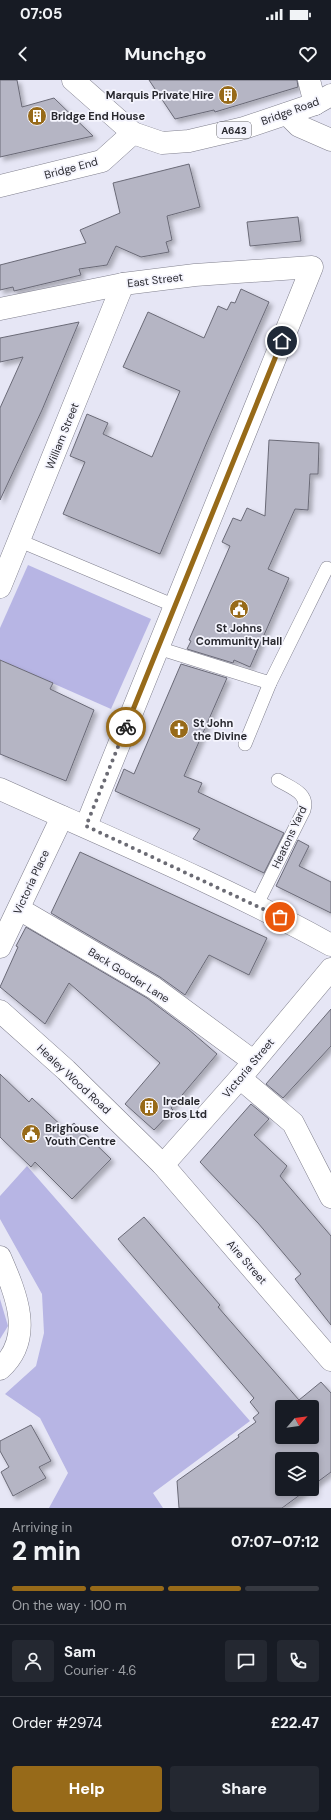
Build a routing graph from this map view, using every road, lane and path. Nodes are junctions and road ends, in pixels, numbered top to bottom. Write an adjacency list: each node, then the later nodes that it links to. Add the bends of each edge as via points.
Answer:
1 (73, 80): 5 (street, A643)
2 (309, 80): 3 (street)
3 (323, 100): 4 (street, Bridge Road / A643)
4 (287, 114): 5 (street, Bridge Road / A643, via 190,141 162,144); 6 (street, via 299,126)
5 (133, 133): 7 (street, Bridge End, via 102,161)
6 (331, 140)
7 (0, 186)
8 (123, 284): 9 (street, East Street); 10 (street, William Street); 13 (street, East Street, via 195,275 312,267)
9 (0, 309)
10 (11, 550): 12 (street, William Street); 13 (lane)
11 (326, 568): 15 (lane)
12 (0, 588)
13 (175, 606): 14 (street)
14 (158, 648): 15 (lane); 20 (street)
15 (270, 683): 16 (lane)
16 (245, 744)
17 (278, 780): 21 (lane, Heatons Yard, via 303,796 306,802)
18 (0, 789): 19 (street)
19 (62, 817): 20 (street); 22 (street, Victoria Place)
20 (86, 826): 21 (street)
21 (256, 906): 23 (street)
22 (19, 909): 24 (street, Victoria Place); 27 (street, Back Gooder Lane, via 154,988)
23 (331, 945)
24 (0, 947)
25 (331, 969): 27 (street, Victoria Street)
26 (0, 1011): 29 (street, Healey Wood Road, via 66,1070)
27 (253, 1061): 28 (street, Victoria Street)
28 (240, 1078): 29 (street, Victoria Street); 30 (street, via 293,1123)
29 (163, 1165): 32 (street, Aire Street)
30 (331, 1198)
31 (0, 1257): 33 (street, via 17,1304 21,1333 13,1355)
32 (331, 1360)
33 (0, 1369)

